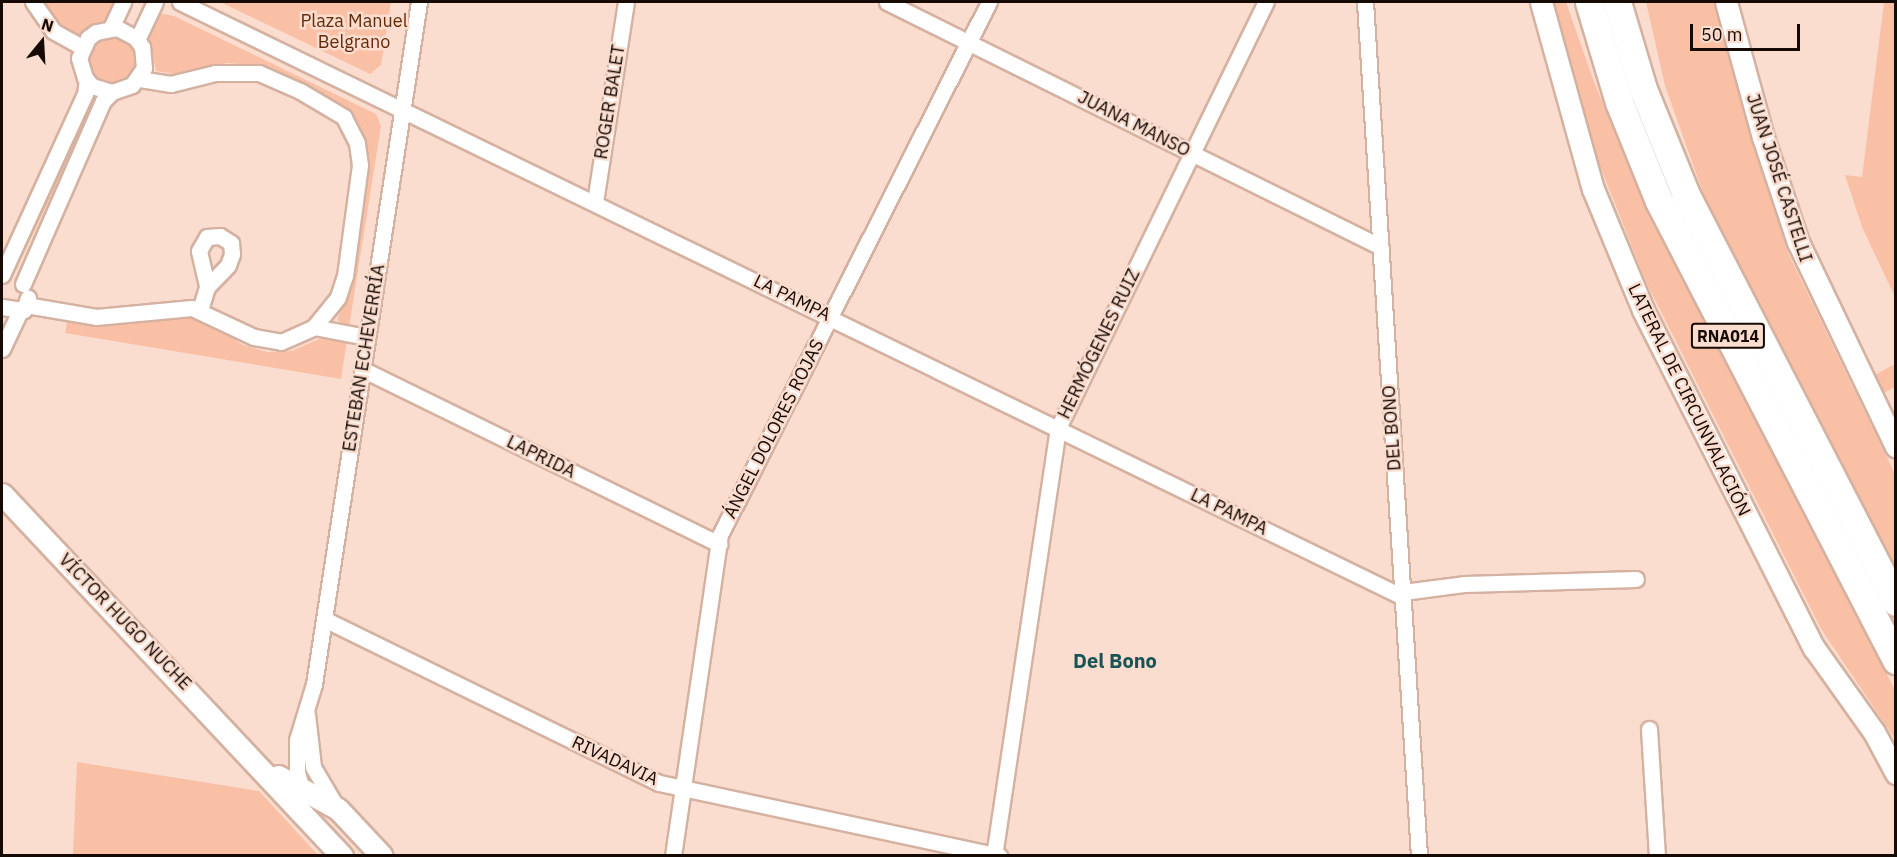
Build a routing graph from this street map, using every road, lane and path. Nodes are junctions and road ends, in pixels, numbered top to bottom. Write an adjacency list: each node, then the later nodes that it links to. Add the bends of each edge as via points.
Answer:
1 (33, 2): 19 (street, via 52,31)
2 (123, 2): 16 (street)
3 (155, 2): 17 (street)
4 (180, 2): 23 (street, LA PAMPA)
5 (419, 2): 23 (street, ESTEBAN ECHEVERRÍA)
6 (626, 2): 26 (street, ROGER BALET)
7 (887, 2): 18 (street, JUANA MANSO)
8 (989, 2): 18 (street, ÁNGEL DOLORES ROJAS)
9 (1266, 2): 25 (street, HERMÓGENES RUIZ)
10 (1365, 2): 27 (street, DEL BONO)
11 (1541, 2): 51 (street, LATERAL DE CIRCUNVALACIÓN, via 1587,171 1632,286 1814,648 1874,732)
12 (1589, 2): 47 (highway, RNA014, via 1619,102 1659,201)
13 (1617, 2): 24 (highway, RNA014)
14 (1634, 2): 24 (highway)
15 (1726, 2): 40 (street, JUAN JOSÉ CASTELLI, via 1789,219)
16 (111, 28): 17 (street, via 127,31); 19 (street, via 96,32)
17 (137, 40): 20 (street, via 144,57)
18 (969, 42): 25 (street, JUANA MANSO); 34 (street, ÁNGEL DOLORES ROJAS)
19 (82, 47): 21 (street, via 81,68)
20 (138, 79): 22 (street, via 123,91); 35 (street, via 171,84 215,73 259,73 323,103 349,124 357,142 360,165 345,276 334,305)
21 (87, 80): 22 (street, via 102,91); 28 (street, via 86,94)
22 (112, 92): 29 (street, via 103,101)
23 (402, 109): 26 (street, LA PAMPA); 36 (street, ESTEBAN ECHEVERRÍA)
24 (1661, 135): 45 (highway, RNA014, via 1698,221)
25 (1192, 153): 27 (street, JUANA MANSO); 39 (street, HERMÓGENES RUIZ)
26 (595, 202): 34 (street, LA PAMPA)
27 (1381, 247): 44 (street, DEL BONO)
28 (2, 275): 29 (street, via 12,276)
29 (23, 284): 32 (street)
30 (207, 287): 33 (street)
31 (2, 307): 32 (street)
32 (23, 308): 33 (street, via 96,317); 37 (street)
33 (200, 310): 35 (street, via 264,340 291,340)
34 (831, 316): 39 (street, LA PAMPA); 42 (street, ÁNGEL DOLORES ROJAS)
35 (314, 327): 36 (street)
36 (368, 337): 38 (street, ESTEBAN ECHEVERRÍA)
37 (2, 349)
38 (362, 369): 42 (street, LAPRIDA); 46 (street, ESTEBAN ECHEVERRÍA)
39 (1058, 428): 44 (street, LA PAMPA); 59 (street, HERMÓGENES RUIZ)
40 (1896, 447)
41 (2, 494): 50 (street, VÍCTOR HUGO NUCHE)
42 (719, 544): 52 (street, ÁNGEL DOLORES ROJAS)
43 (1636, 579): 44 (street, via 1466,584)
44 (1403, 595): 60 (street, DEL BONO)
45 (1896, 602)
46 (324, 619): 48 (street, ESTEBAN ECHEVERRÍA); 52 (street, RIVADAVIA, via 659,783)
47 (1896, 660)
48 (307, 714): 53 (street, ESTEBAN ECHEVERRÍA, via 296,749); 54 (street, ESTEBAN ECHEVERRÍA, via 313,767)
49 (1649, 729): 61 (street)
50 (248, 751): 53 (street, VÍCTOR HUGO NUCHE, via 285,783); 55 (street, VÍCTOR HUGO NUCHE)
51 (1896, 773)
52 (683, 788): 58 (street, ÁNGEL DOLORES ROJAS); 59 (street, RIVADAVIA)
53 (302, 792): 54 (street, ESTEBAN ECHEVERRÍA); 55 (street, ESTEBAN ECHEVERRÍA)
54 (338, 809): 57 (street, ESTEBAN ECHEVERRÍA)
55 (313, 825): 56 (street, ESTEBAN ECHEVERRÍA)
56 (342, 855)
57 (382, 855)
58 (673, 855)
59 (996, 855)
60 (1419, 855)
61 (1657, 855)

